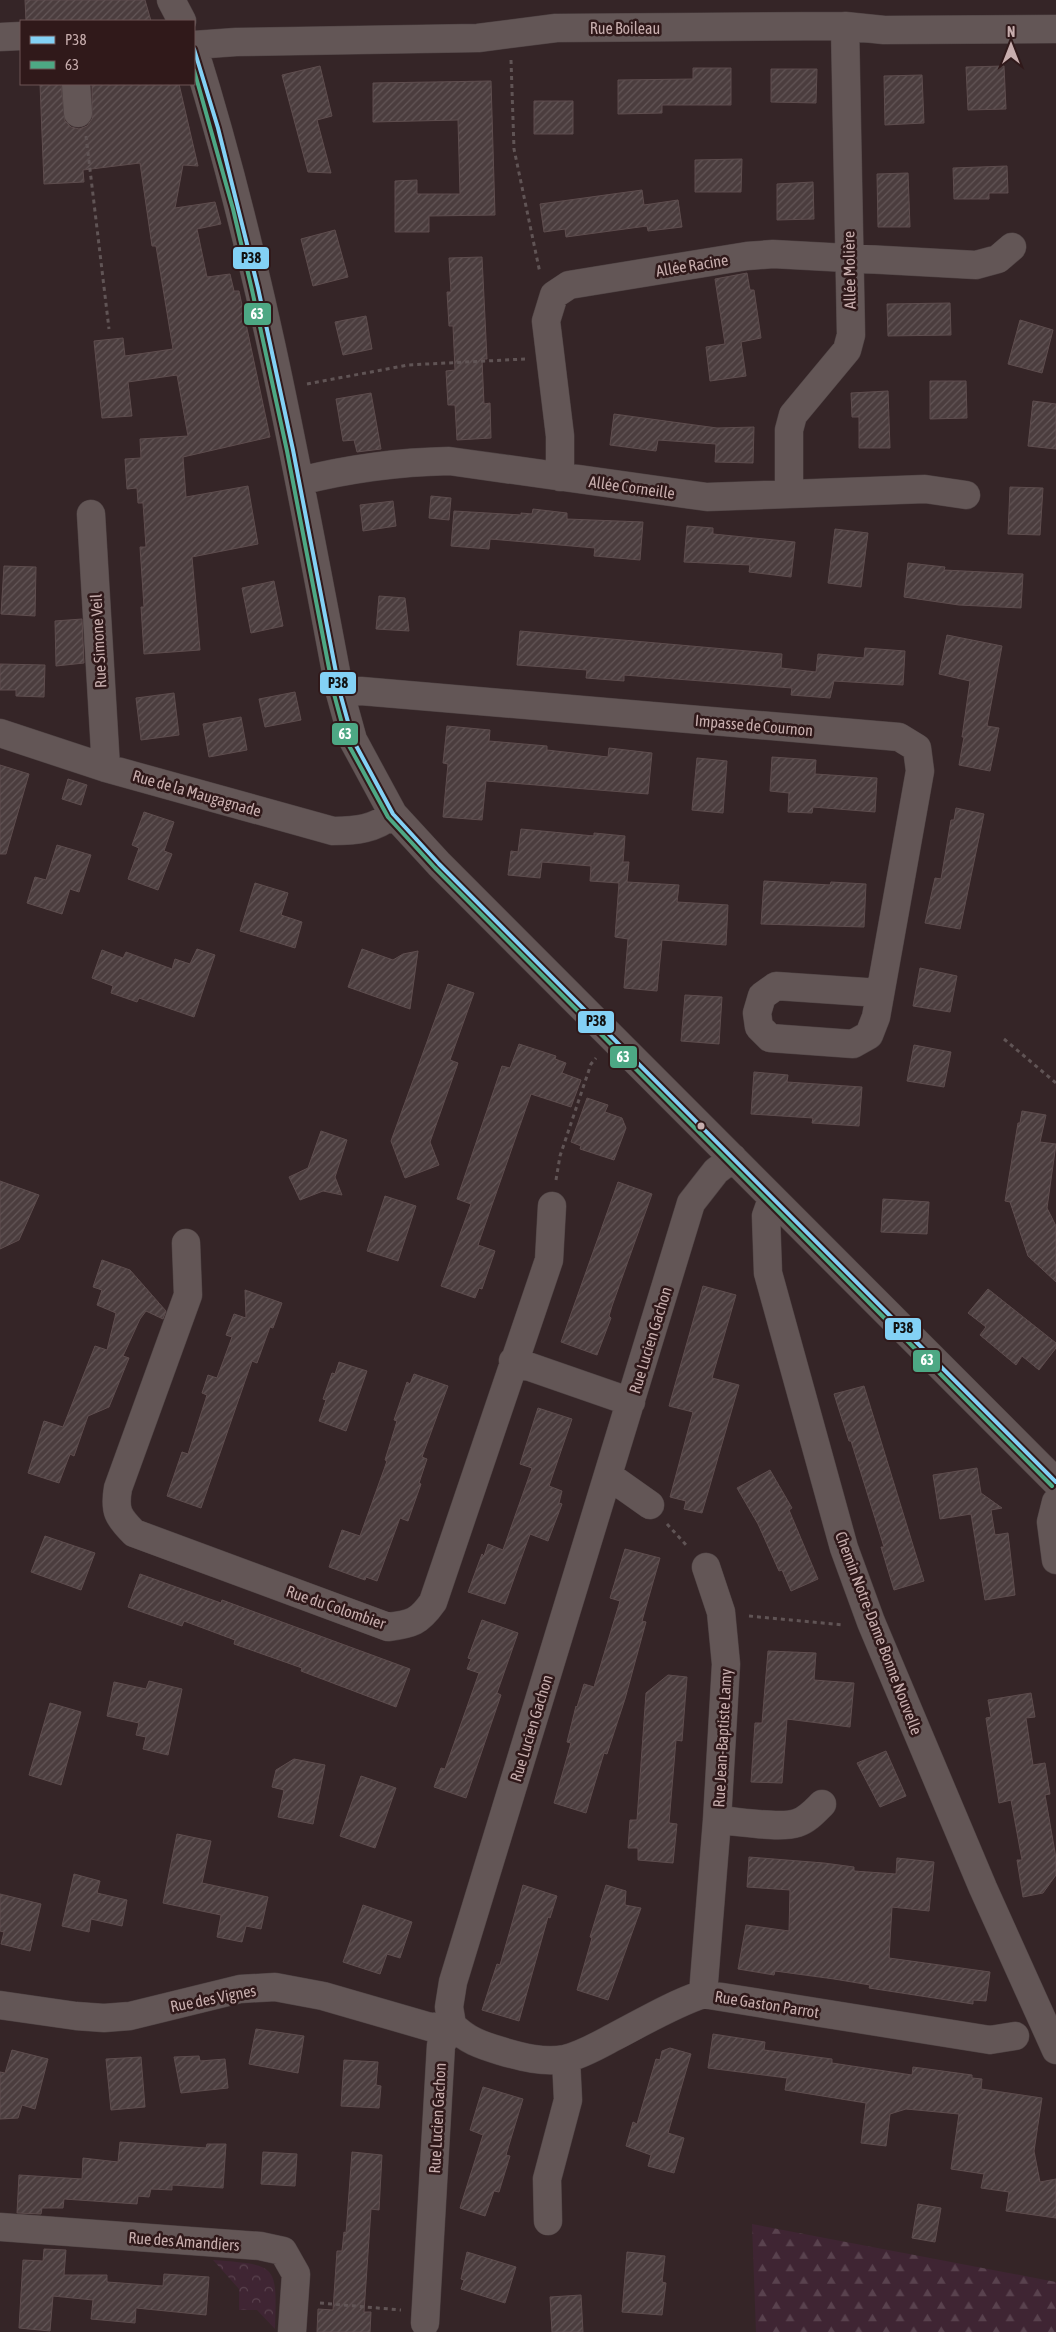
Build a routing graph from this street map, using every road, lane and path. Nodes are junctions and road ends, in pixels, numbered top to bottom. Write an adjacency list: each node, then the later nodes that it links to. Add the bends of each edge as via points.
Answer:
1 (171, 0): 2 (street)
2 (181, 20)
3 (845, 26): 4 (street, Rue Boileau, via 884,30); 5 (street, Rue Boileau, via 556,28); 13 (street, Allée Molière)
4 (1056, 29)
5 (510, 34): 8 (street, Rue Boileau, via 478,38); 14 (path, via 514,149 539,271)
6 (20, 36): 7 (street)
7 (0, 37)
8 (195, 45)
9 (195, 53): 19 (street, via 263,310)
10 (76, 85): 11 (street)
11 (78, 113): 15 (path, via 85,122)
12 (1012, 247): 13 (street, Allée Racine, via 998,259 976,265)
13 (849, 256): 14 (street, Allée Racine, via 747,256 586,281 569,285); 20 (street, Allée Molière, via 851,335 847,350 793,415 789,430)
14 (554, 295): 16 (street, via 546,321)
15 (109, 329)
16 (550, 358): 17 (path, via 408,365); 18 (street, via 560,436)
17 (307, 384)
18 (560, 477): 19 (street, Allée Corneille, via 449,461 410,463); 20 (street, Allée Corneille, via 707,497)
19 (300, 480): 23 (street)
20 (789, 493): 21 (street, Allée Corneille, via 925,490)
21 (966, 495)
22 (91, 514): 25 (street, Rue Simone Veil)
23 (340, 693): 26 (street, via 353,740); 27 (street, Impasse de Cournon, via 371,692 899,737 917,748 920,770)
24 (0, 733): 25 (street, Rue de la Maugagnade)
25 (106, 768): 26 (street, Rue de la Maugagnade, via 333,831 356,831 382,824)
26 (393, 814): 29 (street)
27 (880, 992)
28 (1004, 1039): 30 (path)
29 (615, 1041): 31 (street); 33 (path, via 591,1064 560,1156)
30 (1056, 1083)
31 (733, 1158): 32 (street); 36 (street, Rue Lucien Gachon, via 716,1171 691,1203)
32 (772, 1199): 38 (street); 44 (street, Chemin Notre-Dame Bonne Nouvelle, via 766,1216 768,1273 842,1539)
33 (552, 1206): 35 (street, Rue du Colombier, via 549,1260)
34 (186, 1243): 35 (street, Rue du Colombier, via 188,1295 118,1488 115,1506 120,1519 134,1533 388,1626 410,1624 423,1616 433,1602)
35 (513, 1361): 36 (street)
36 (631, 1402): 37 (street, Rue Lucien Gachon)
37 (609, 1476): 40 (street); 49 (street, Rue Lucien Gachon, via 453,1982 449,2007)
38 (1056, 1482)
39 (1056, 1502): 41 (street, via 1051,1522)
40 (650, 1505): 42 (path)
41 (1056, 1560)
42 (706, 1566): 43 (street, Rue Jean-Baptiste Lamy)
43 (721, 1612): 44 (path, via 854,1626); 46 (street, Rue Jean-Baptiste Lamy, via 726,1664)
44 (871, 1622): 51 (street, Chemin Notre-Dame Bonne Nouvelle, via 983,1888)
45 (822, 1804): 46 (street, via 797,1823)
46 (718, 1820): 47 (street, Rue Jean-Baptiste Lamy)
47 (703, 1994): 50 (street, Rue Gaston Parrot, via 990,2040); 52 (street, Rue Gaston Parrot, via 680,2002 596,2047)
48 (0, 2005): 49 (street, Rue des Vignes, via 113,2018 240,1989 275,1987 323,1996 430,2027)
49 (452, 2024): 52 (street, Rue Gaston Parrot, via 477,2044 510,2054 542,2060); 56 (street, Rue Lucien Gachon, via 441,2045)
50 (1014, 2036)
51 (1056, 2050)
52 (566, 2058): 53 (street, via 568,2100 547,2179)
53 (548, 2221)
54 (0, 2227): 55 (street, Rue des Amandiers, via 260,2246 283,2251 296,2274)
55 (294, 2301): 56 (path); 57 (street, Rue des Amandiers)
56 (426, 2317)
57 (292, 2332)

